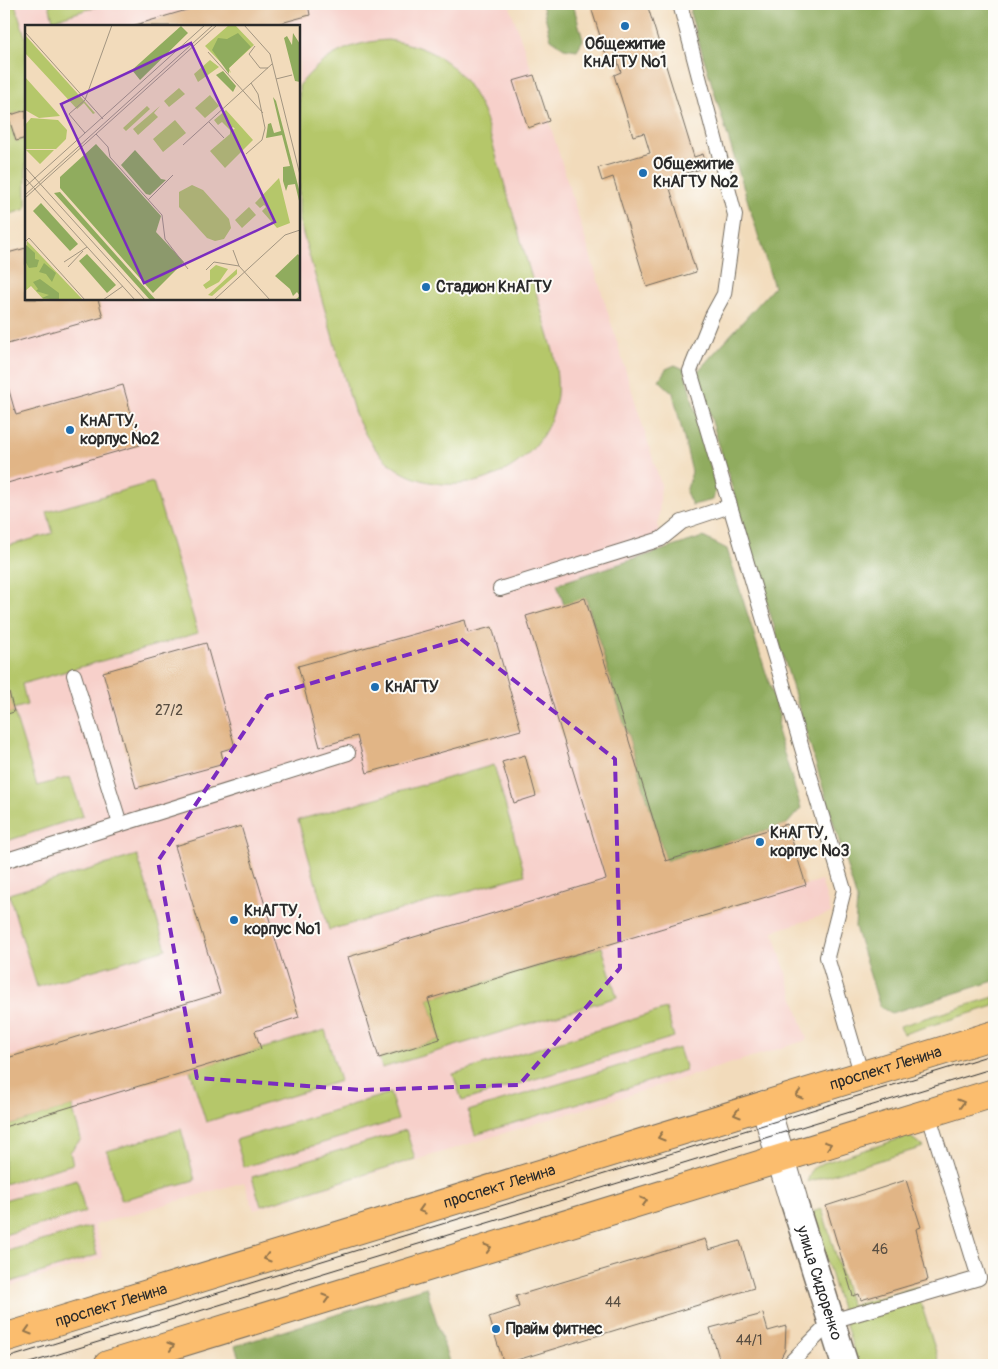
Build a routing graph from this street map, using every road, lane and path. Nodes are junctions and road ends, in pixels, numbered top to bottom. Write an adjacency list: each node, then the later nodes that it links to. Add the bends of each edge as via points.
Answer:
1 (680, 4): 2 (lane, via 735,215 724,294 690,371)
2 (730, 506): 3 (lane, via 682,522 661,540); 9 (lane, via 844,890 827,957)
3 (500, 589)
4 (74, 675): 6 (lane)
5 (348, 753): 6 (lane)
6 (120, 824): 7 (lane)
7 (4, 861)
8 (994, 1035): 9 (highway, проспект Ленина)
9 (862, 1076): 11 (highway, проспект Ленина, one-way to 11)
10 (994, 1093): 12 (highway, one-way to 10)
11 (765, 1105): 13 (street); 16 (highway, проспект Ленина, one-way to 16)
12 (928, 1113): 13 (highway, one-way to 12); 15 (lane, via 979,1278)
13 (782, 1160): 14 (street); 17 (highway, one-way to 13)
14 (793, 1199): 15 (street, улица Сидоренко)
15 (832, 1321): 18 (lane); 19 (street, улица Сидоренко)
16 (4, 1338)
17 (108, 1365)
18 (788, 1365)
19 (845, 1365)

